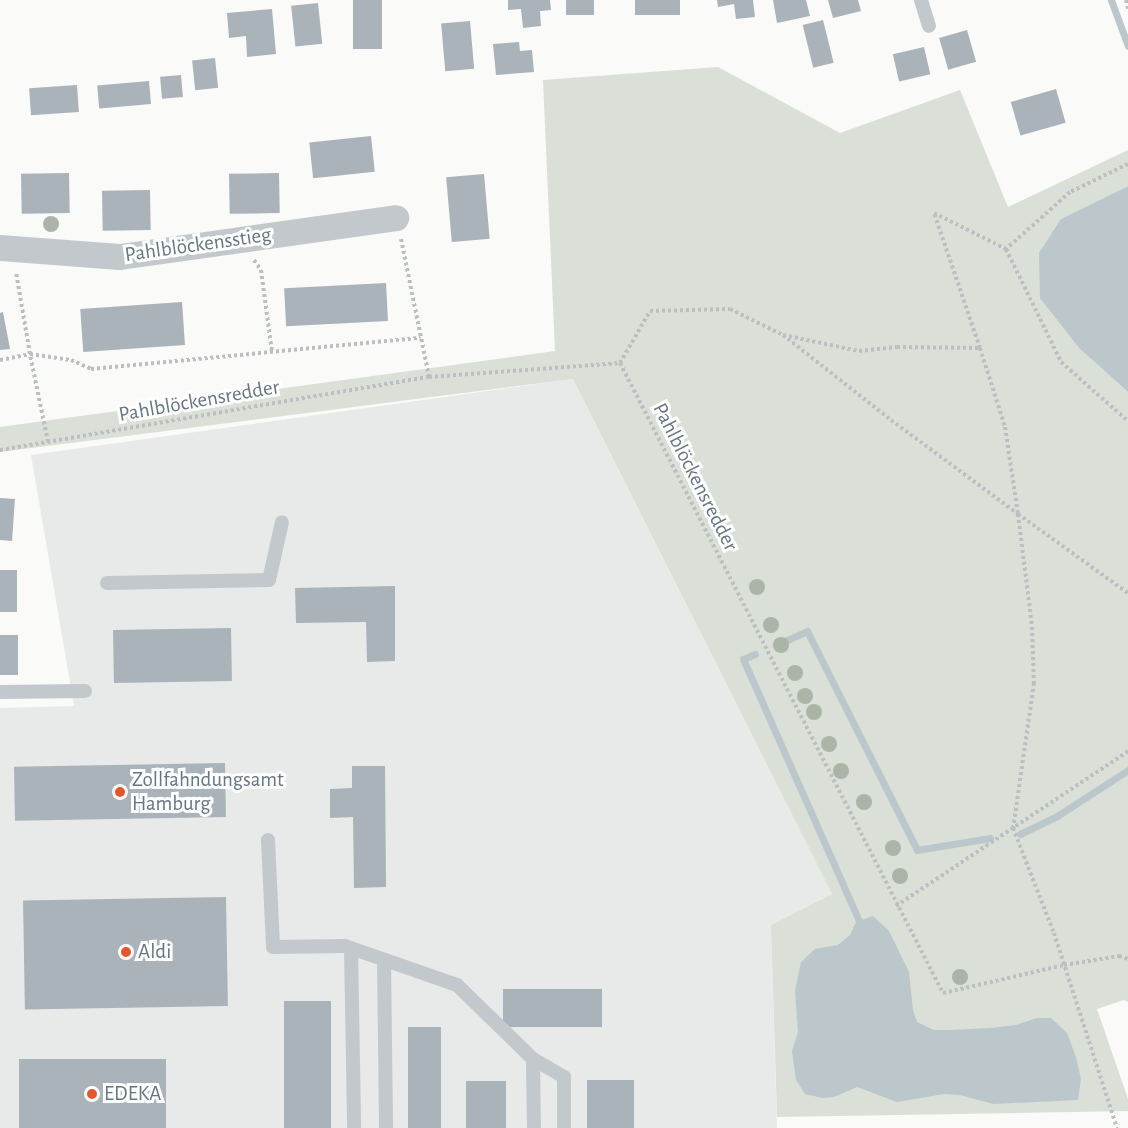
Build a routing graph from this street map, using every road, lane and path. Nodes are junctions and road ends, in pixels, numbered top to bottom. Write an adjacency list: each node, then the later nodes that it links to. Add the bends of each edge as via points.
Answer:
1 (921, 0): 4 (lane)
2 (1126, 0): 3 (path)
3 (1128, 9)
4 (929, 26)
5 (1128, 164): 9 (path, via 1070,192)
6 (396, 218): 7 (street, Pahlblöckensstieg); 11 (path)
7 (240, 239): 8 (street, Pahlblöckensstieg, via 120,257); 13 (path, via 261,270)
8 (6, 248): 14 (path)
9 (1006, 249): 12 (path, via 934,213); 18 (path, via 1061,362)
10 (783, 335): 12 (path, via 859,351 897,347); 16 (path, via 730,309 650,311); 21 (path)
11 (421, 338): 13 (path); 17 (path)
12 (980, 348): 21 (path, via 1005,427)
13 (272, 352): 14 (path, via 91,369 71,360)
14 (30, 354): 15 (path); 19 (path)
15 (0, 360)
16 (620, 363): 17 (path, Pahlblöckensredder); 30 (path, Pahlblöckensredder)
17 (429, 377): 19 (path, Pahlblöckensredder)
18 (1128, 421)
19 (48, 442): 20 (path, Pahlblöckensredder)
20 (0, 450)
21 (1018, 514): 24 (path); 28 (path, via 1032,627 1034,683)
22 (282, 522): 23 (lane, via 269,580)
23 (107, 583)
24 (1128, 593)
25 (85, 691): 26 (lane)
26 (0, 692)
27 (1128, 751): 28 (path)
28 (1013, 828): 30 (path); 34 (path)
29 (268, 840): 31 (lane, via 273,947)
30 (896, 906): 34 (path, Pahlblöckensredder, via 943,993)
31 (351, 948): 33 (lane); 36 (lane)
32 (1128, 959): 34 (path, Pahlblöckensredder, via 1119,956)
33 (384, 960): 35 (lane, via 457,985); 37 (lane)
34 (1064, 965): 40 (path)
35 (533, 1059): 38 (lane); 39 (lane, via 564,1077)
36 (354, 1128)
37 (386, 1128)
38 (534, 1128)
39 (564, 1128)
40 (1117, 1128)

